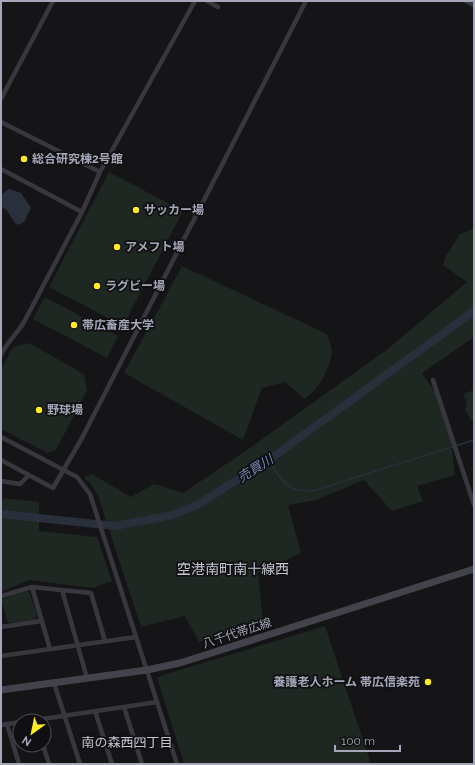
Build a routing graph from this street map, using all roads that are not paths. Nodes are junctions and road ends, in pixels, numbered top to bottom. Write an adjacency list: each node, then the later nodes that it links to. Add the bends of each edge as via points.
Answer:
1 (53, 1): 8 (street)
2 (195, 1): 11 (street)
3 (207, 1): 7 (street)
4 (306, 1): 17 (street, via 86,432)
5 (466, 1): 6 (street)
6 (474, 5)
7 (218, 7)
8 (1, 99)
9 (1, 122): 11 (street)
10 (1, 169): 12 (street)
11 (100, 172): 12 (street)
12 (82, 212): 13 (street, via 18,332 11,337)
13 (1, 355)
14 (433, 380): 20 (street)
15 (1, 437): 17 (street)
16 (1, 460): 18 (street)
17 (64, 470): 18 (street, via 53,488); 27 (street, via 77,477 86,487 98,515)
18 (29, 475): 19 (street, via 20,484)
19 (1, 481)
20 (474, 505)
21 (474, 569): 32 (main road, 八千代帯広線, via 198,657)
22 (32, 587): 23 (street); 24 (street); 25 (street)
23 (62, 590): 28 (street, via 91,593); 29 (street)
24 (1, 596)
25 (41, 621): 26 (street); 30 (street)
26 (1, 627)
27 (136, 637): 28 (street); 32 (street)
28 (106, 641): 29 (street)
29 (78, 644): 30 (street); 33 (street)
30 (50, 649): 31 (street)
31 (1, 656)
32 (147, 670): 33 (main road, 八千代帯広線); 36 (street)
33 (88, 678): 34 (main road, 八千代帯広線)
34 (54, 683): 35 (main road, 八千代帯広線); 39 (street)
35 (1, 690)
36 (157, 702): 37 (street); 50 (street)
37 (124, 707): 38 (street); 49 (street)
38 (95, 711): 39 (street); 48 (street)
39 (64, 715): 40 (street); 47 (street)
40 (52, 717)
41 (12, 723): 42 (street)
42 (7, 724): 43 (street); 45 (street)
43 (1, 725)
44 (46, 753): 46 (street)
45 (19, 764)
46 (49, 764)
47 (80, 764)
48 (112, 764)
49 (142, 764)
50 (177, 764)

